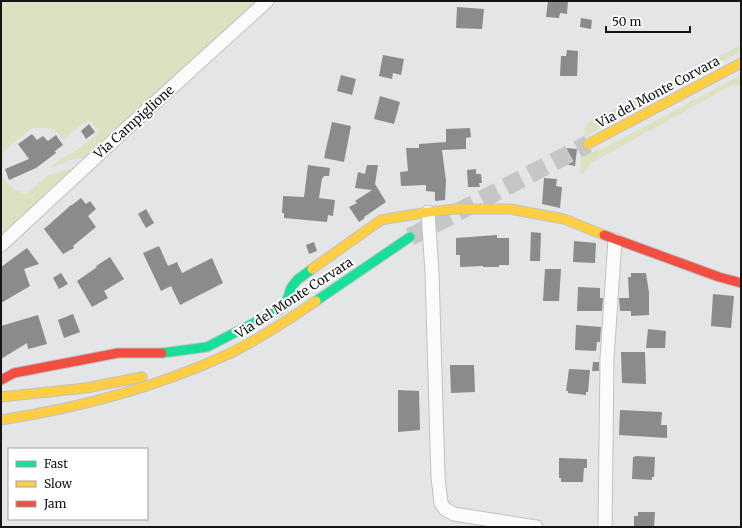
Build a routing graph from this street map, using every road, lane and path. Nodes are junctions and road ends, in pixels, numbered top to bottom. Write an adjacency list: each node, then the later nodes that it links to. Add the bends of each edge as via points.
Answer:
1 (267, 1): 7 (street, Via Campiglione)
2 (741, 62): 3 (main road, Via del Monte Corvara)
3 (588, 144)
4 (428, 212): 6 (main road, via 510,209 564,220); 10 (main road, via 382,220 374,224 297,280 279,310 207,347 168,353 118,353 14,373); 13 (street, via 441,503 454,514)
5 (410, 237): 9 (main road, Via del Monte Corvara, via 296,315 246,345)
6 (615, 240): 8 (main road); 14 (street, via 607,358)
7 (1, 244)
8 (741, 283)
9 (186, 371): 11 (main road, Via del Monte Corvara, via 86,388); 12 (main road, Via del Monte Corvara, via 164,381 91,403)
10 (1, 380)
11 (1, 397)
12 (1, 420)
13 (536, 527)
14 (605, 527)

